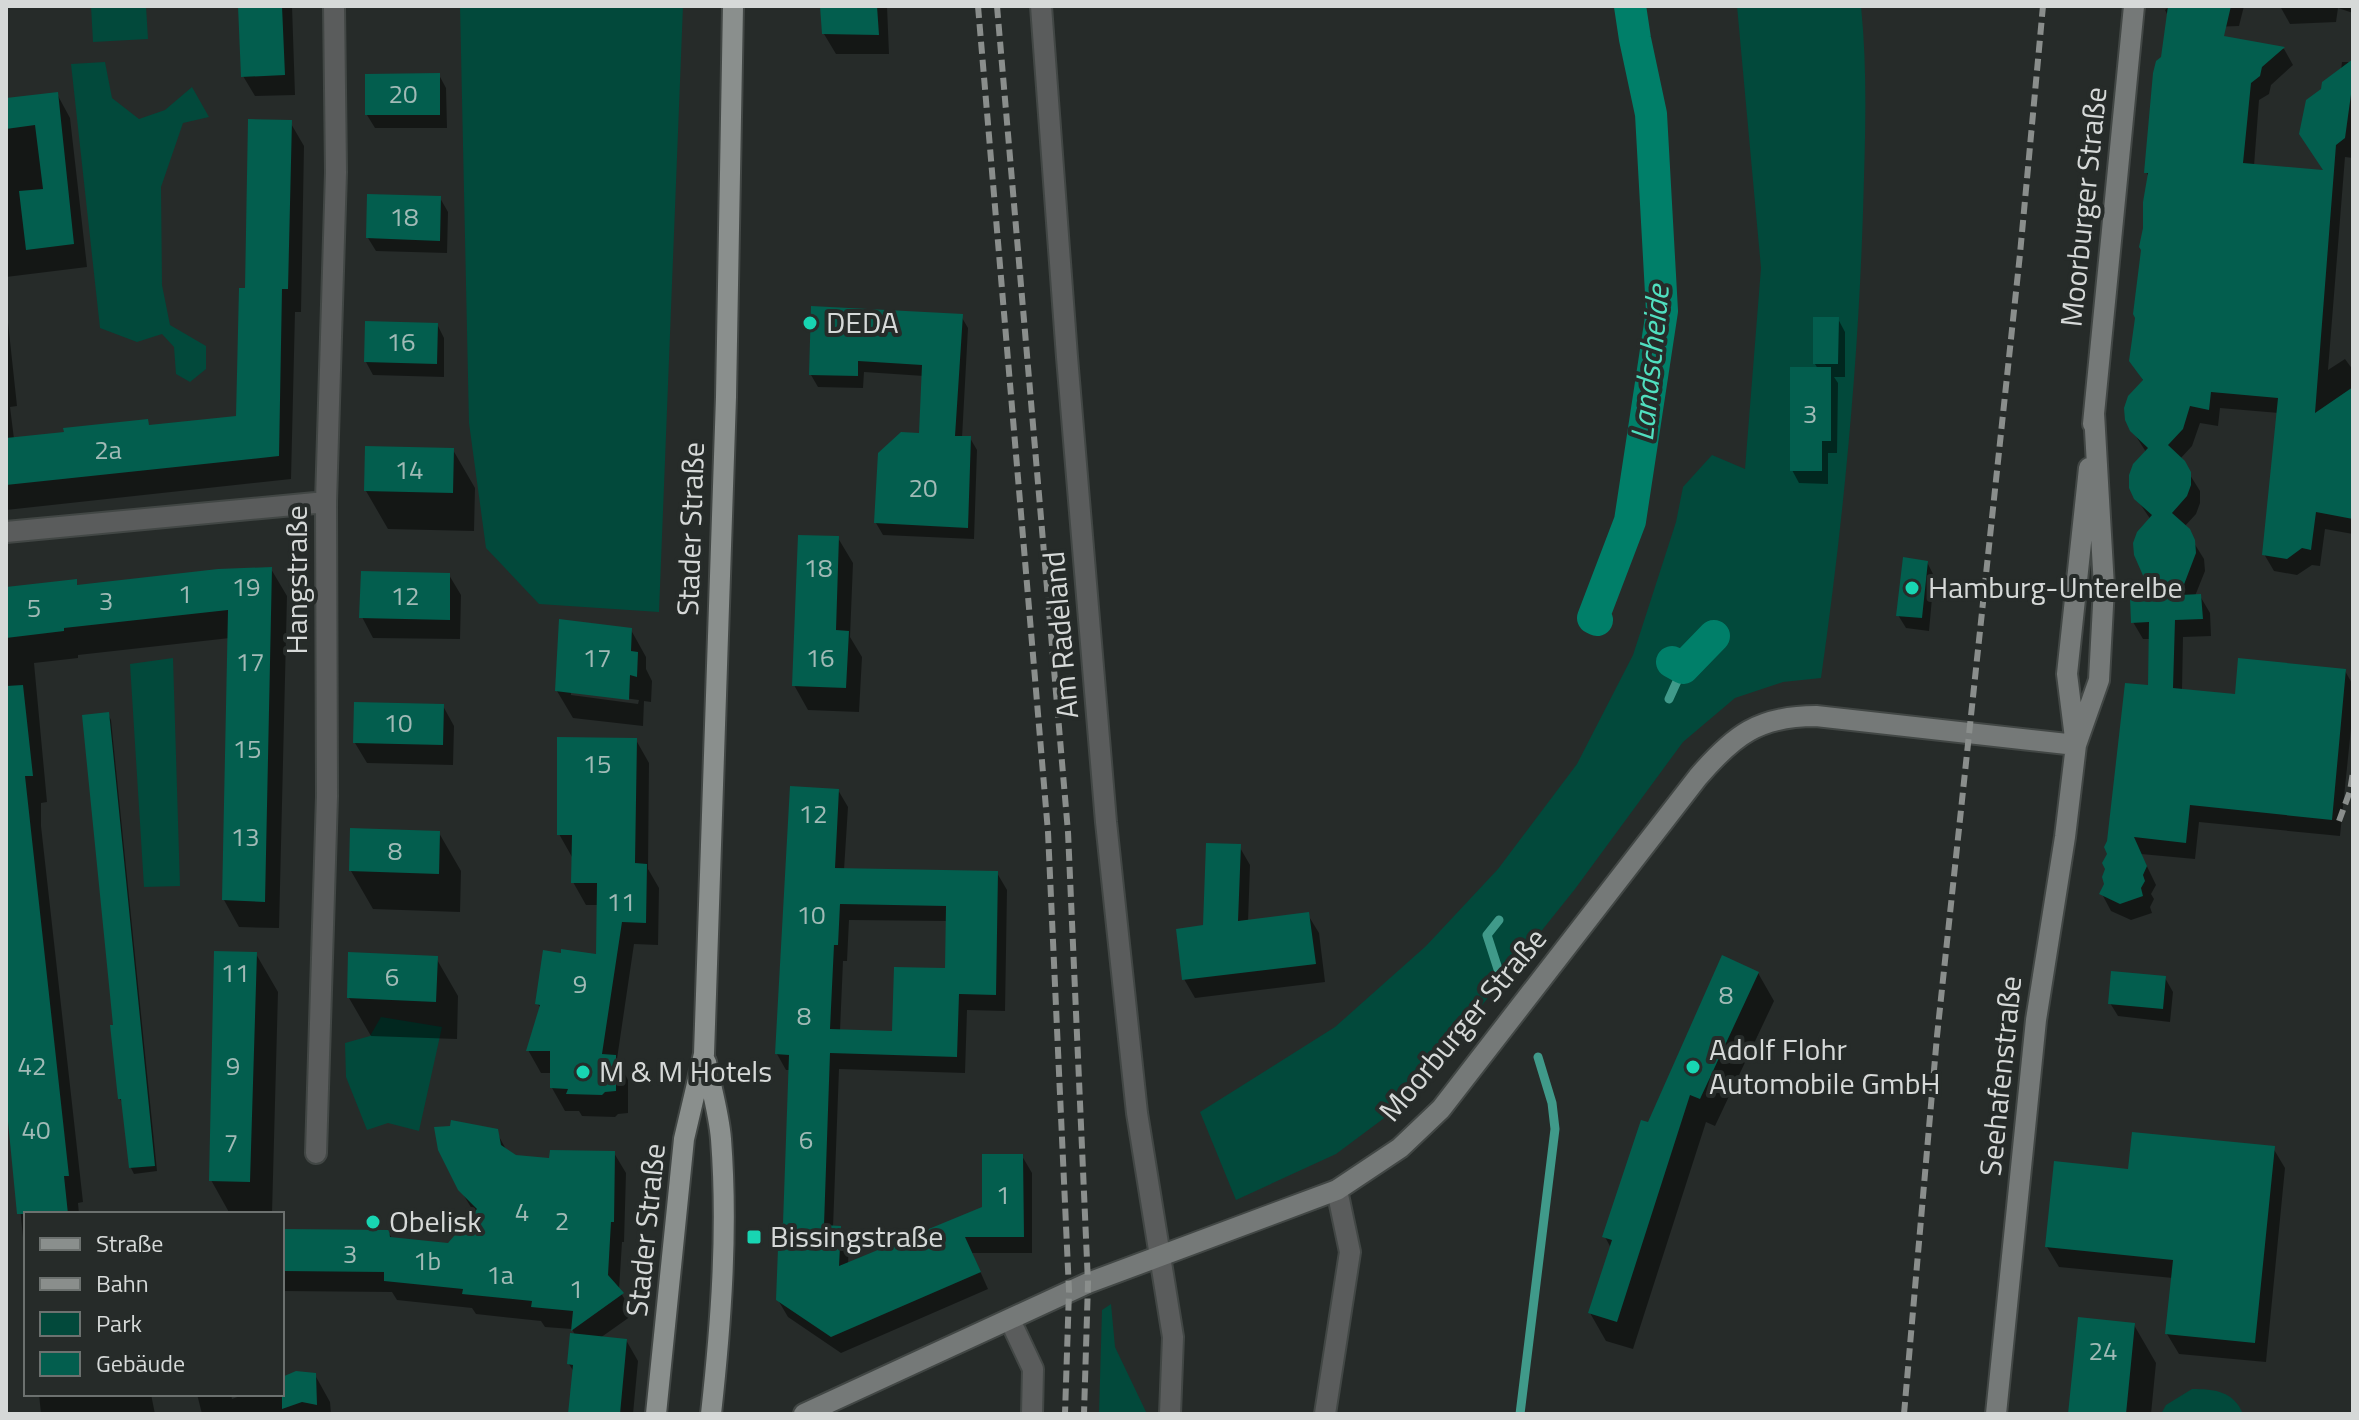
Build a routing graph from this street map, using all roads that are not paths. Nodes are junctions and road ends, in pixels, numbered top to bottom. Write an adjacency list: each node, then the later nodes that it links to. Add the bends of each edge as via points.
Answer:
1 (334, 6): 6 (street, Hangstraße, via 336,172)
2 (733, 6): 9 (main road, Stader Straße)
3 (1041, 6): 12 (street, Am Radeland, via 1106,822 1137,1113)
4 (2134, 6): 5 (main road, Moorburger Straße)
5 (2094, 413): 8 (main road, Moorburger Straße, via 2067,674); 8 (main road, Moorburger Straße, via 2103,627 2099,680)
6 (326, 502): 7 (street); 10 (street, Hangstraße, via 327,796)
7 (6, 532)
8 (2076, 745): 11 (main road, Moorburger Straße, via 1816,716 1776,719 1742,734 1682,797 1441,1109 1400,1148); 20 (main road, Seehafenstraße, via 2036,1020)
9 (704, 1054): 14 (main road, Stader Straße, via 684,1139); 15 (main road, Stader Straße, via 721,1137 719,1338)
10 (316, 1153)
11 (1337, 1190): 12 (main road, Moorburger Straße); 19 (street, via 1350,1252)
12 (1161, 1256): 13 (main road, Moorburger Straße); 18 (street, Am Radeland, via 1173,1337)
13 (1010, 1320): 16 (main road, Moorburger Straße); 17 (street, via 1033,1369)
14 (656, 1414)
15 (711, 1414)
16 (804, 1414)
17 (1032, 1414)
18 (1170, 1414)
19 (1325, 1414)
20 (1996, 1414)

